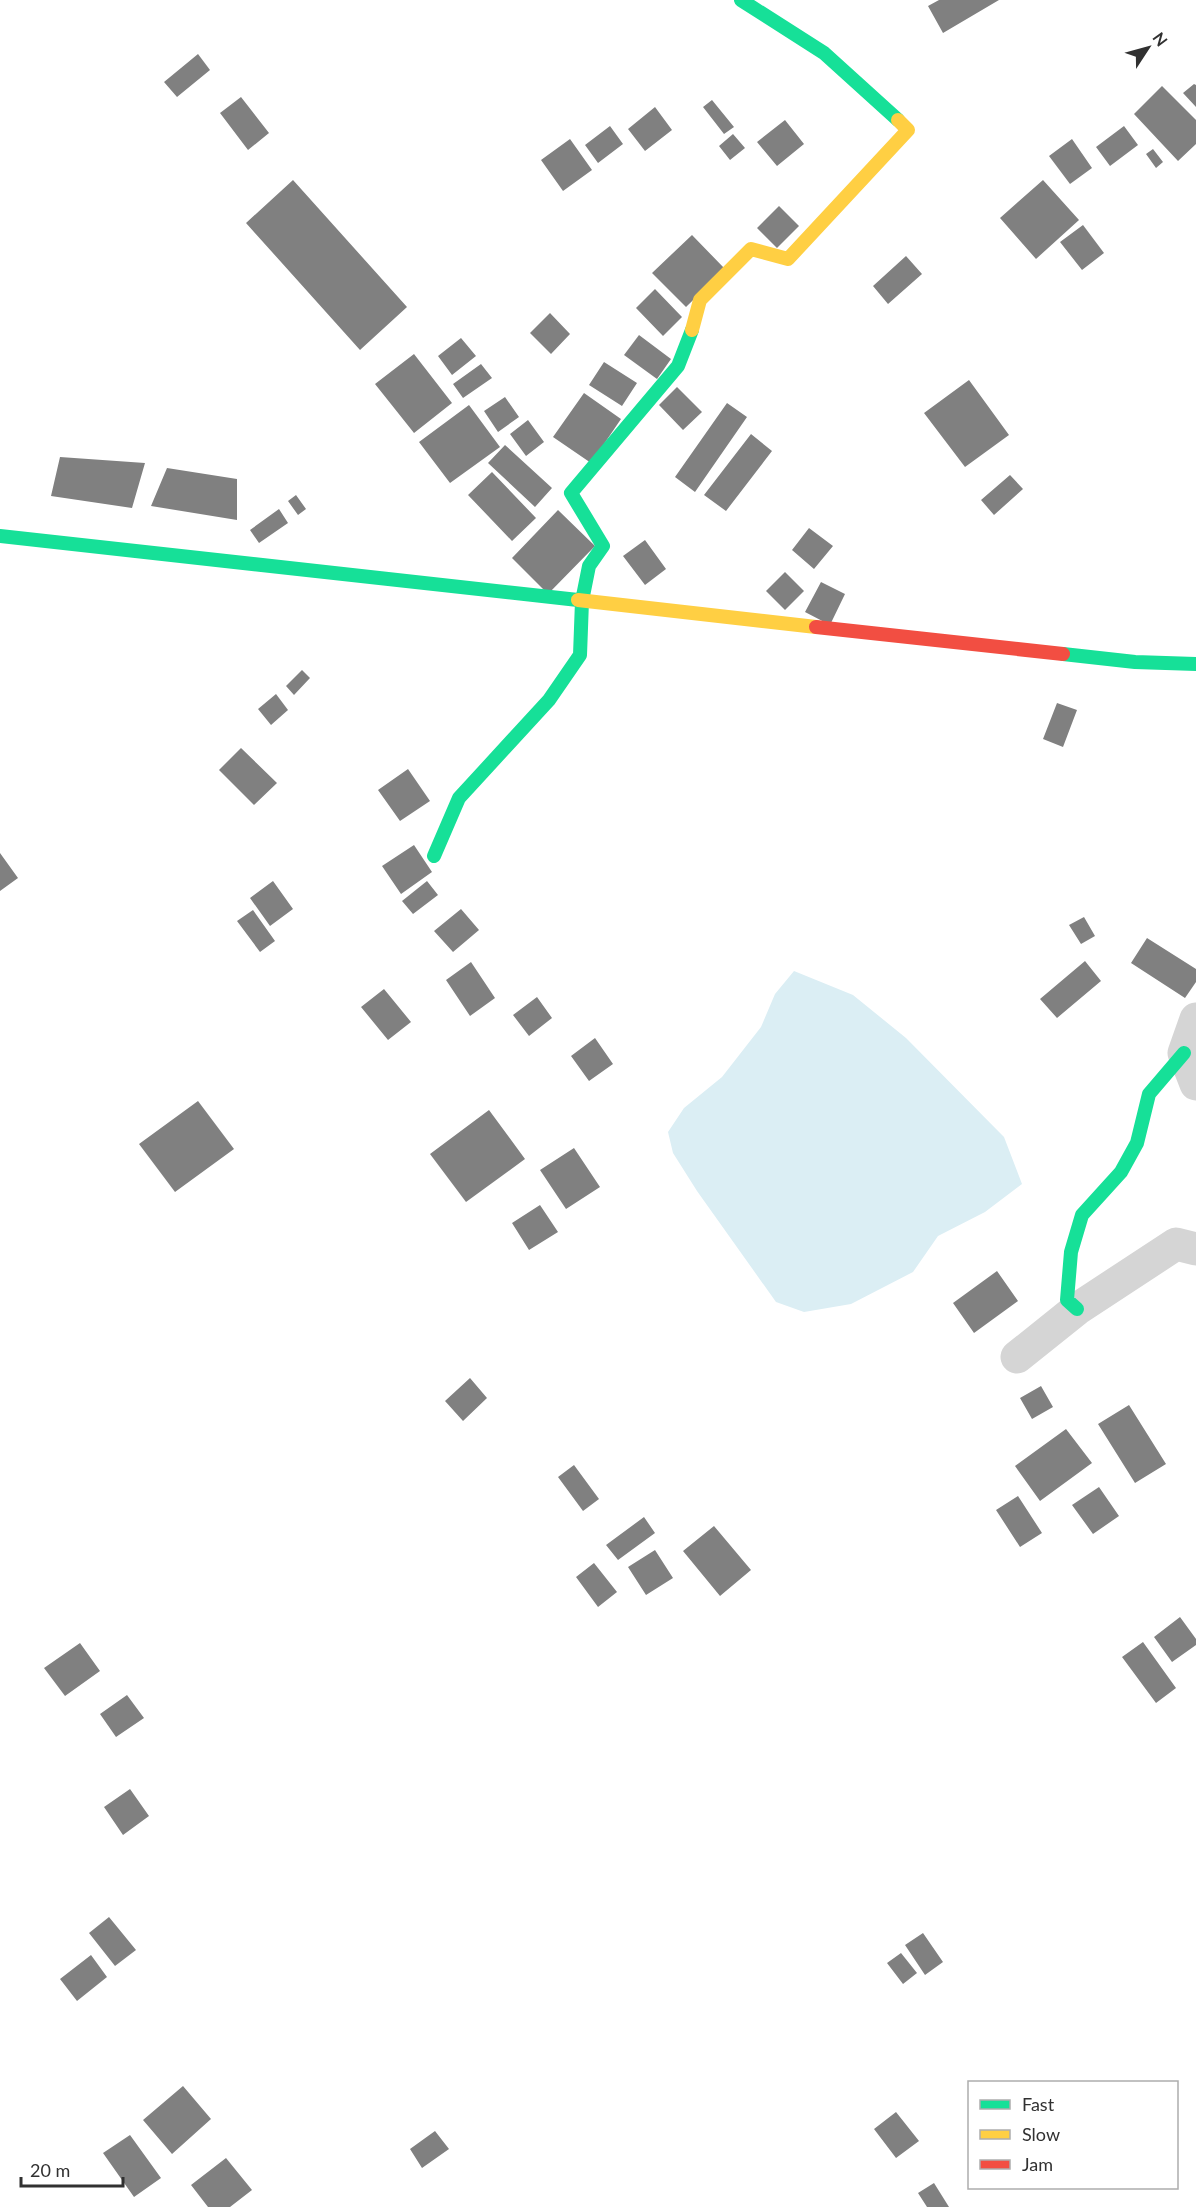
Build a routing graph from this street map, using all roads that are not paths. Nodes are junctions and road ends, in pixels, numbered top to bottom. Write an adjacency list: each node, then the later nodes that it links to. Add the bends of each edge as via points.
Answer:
1 (741, 0): 3 (street, via 824,53 908,130 788,259 751,249 700,300 678,366 571,493 603,546 590,566)
2 (0, 536): 3 (street)
3 (582, 601): 4 (street, via 1123,661); 5 (street, via 580,655 549,700 459,798)
4 (1196, 664)
5 (434, 856)
6 (1196, 1019): 7 (street)
7 (1184, 1053): 8 (street); 10 (street, via 1149,1094 1137,1143 1121,1172 1082,1215 1071,1252 1067,1300)
8 (1196, 1084)
9 (1196, 1249): 10 (street, via 1176,1244)
10 (1077, 1309): 11 (street)
11 (1017, 1357)

